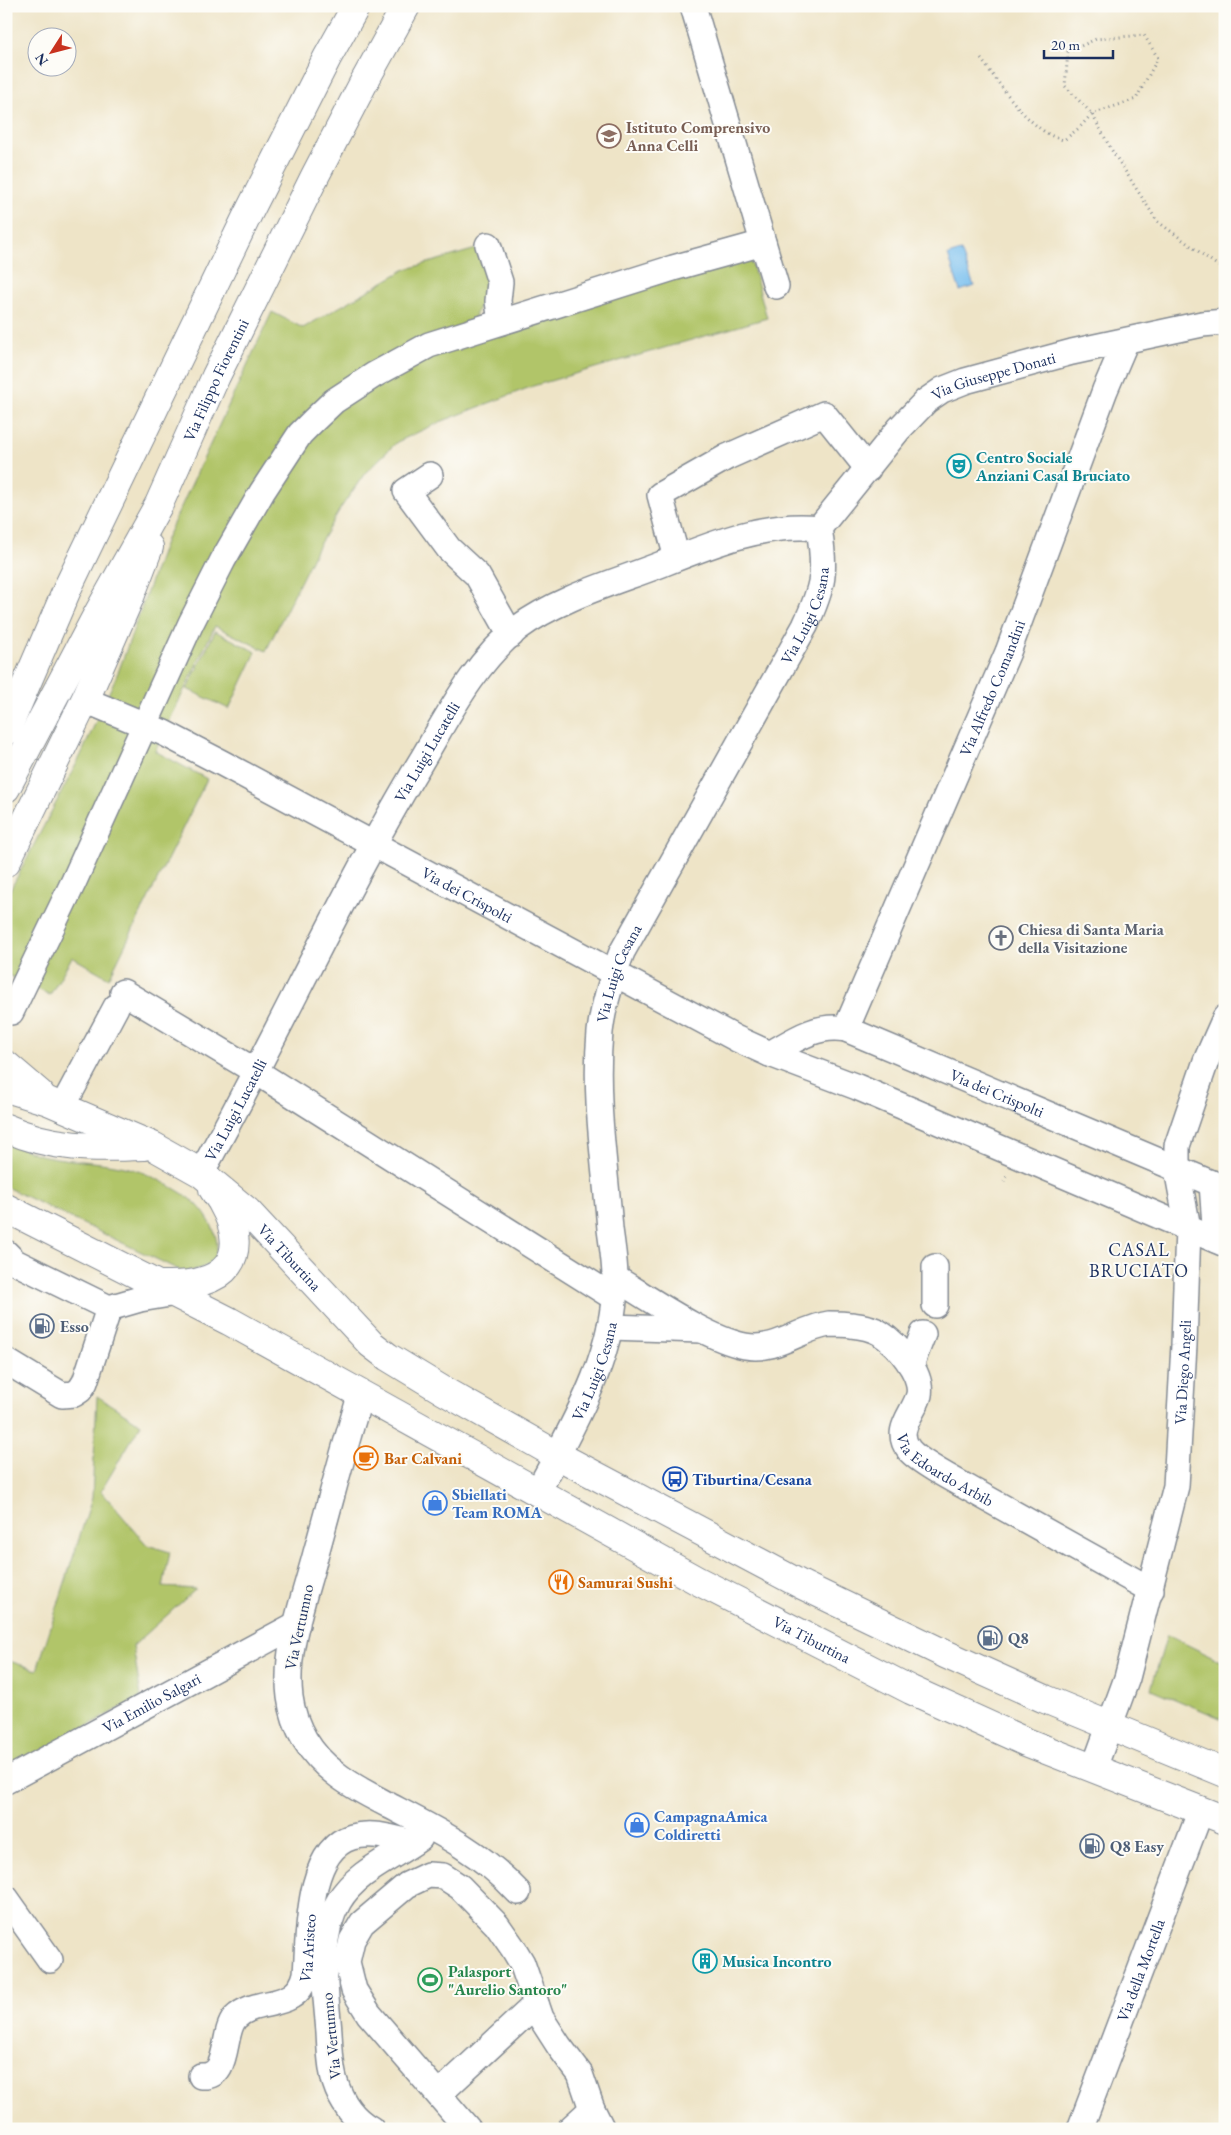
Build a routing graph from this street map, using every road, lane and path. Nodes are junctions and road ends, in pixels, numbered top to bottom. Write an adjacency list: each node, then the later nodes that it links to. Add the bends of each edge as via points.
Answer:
1 (356, 6): 18 (main road, via 248,214)
2 (406, 6): 15 (main road, Via Filippo Fiorentini, via 311,185 216,376)
3 (693, 6): 6 (street)
4 (981, 59): 5 (path, via 1024,115 1053,138 1064,140)
5 (1092, 114): 5 (path, via 1065,86 1068,52 1096,40 1144,36 1158,58 1136,99); 8 (path, via 1157,220)
6 (763, 243): 9 (street); 10 (street)
7 (488, 245): 10 (street, via 500,282)
8 (1225, 271)
9 (776, 286)
10 (501, 322): 22 (street, via 429,345 374,375 334,402 300,434 262,492 191,623)
11 (1225, 322): 12 (street, Via Giuseppe Donati)
12 (1126, 341): 13 (street, Via Giuseppe Donati, via 964,380 942,390 911,415); 30 (street, Via Alfredo Comandini, via 1008,652)
13 (868, 469): 16 (street, Via Giuseppe Donati); 17 (street, via 824,414 728,457 660,495)
14 (430, 474): 19 (street, via 406,491 449,549 477,575)
15 (159, 504): 21 (main road, via 138,577); 24 (main road, Via Filippo Fiorentini)
16 (819, 528): 19 (street, Via Luigi Lucatelli, via 784,526 753,532 674,559 567,601); 27 (street, Via Luigi Cesana, via 823,576 819,596 622,952)
17 (674, 547)
18 (69, 585): 20 (main road); 23 (main road)
19 (511, 634): 25 (street, Via Luigi Lucatelli, via 482,665 454,704)
20 (6, 690)
21 (85, 700): 22 (street, Via dei Crispolti); 26 (main road)
22 (154, 730): 25 (street, Via dei Crispolti); 28 (street)
23 (6, 731)
24 (6, 788)
25 (372, 844): 27 (street, Via dei Crispolti); 33 (street, Via Luigi Lucatelli)
26 (6, 862)
27 (614, 973): 31 (street, Via dei Crispolti); 46 (street, Via Luigi Cesana, via 600,1031 598,1073)
28 (11, 1012)
29 (1225, 1018): 38 (street, Via Diego Angeli, via 1180,1133)
30 (846, 1030): 31 (street, Via dei Crispolti, via 826,1028 814,1031); 38 (street, Via dei Crispolti)
31 (770, 1054): 42 (street, Via dei Crispolti, via 856,1087)
32 (6, 1065): 35 (main road)
33 (255, 1071): 35 (street, Via Edoardo Arbib, via 119,999); 39 (street, Via Luigi Lucatelli); 46 (street, Via Edoardo Arbib)
34 (6, 1088): 35 (main road, Via Tiburtina)
35 (55, 1105): 37 (main road, Via Tiburtina)
36 (6, 1128): 37 (main road, via 36,1140 66,1146)
37 (153, 1146): 39 (main road, Via Tiburtina)
38 (1177, 1170): 40 (street, Via dei Crispolti); 42 (street, Via Diego Angeli)
39 (201, 1173): 47 (main road, via 230,1217 235,1243 233,1256 212,1278); 56 (main road, Via Tiburtina, via 248,1210 376,1348)
40 (1218, 1186): 43 (street)
41 (6, 1208): 47 (main road, Via Tiburtina)
42 (1188, 1228): 43 (street, Via dei Crispolti); 58 (street, Via Diego Angeli, via 1176,1486)
43 (1220, 1242)
44 (8, 1258): 49 (street)
45 (935, 1267): 48 (street)
46 (614, 1287): 50 (street, Via Luigi Cesana); 51 (street, Via Edoardo Arbib)
47 (168, 1289): 49 (street); 55 (main road, Via Tiburtina)
48 (935, 1305)
49 (109, 1308): 53 (street, via 85,1382 74,1394 62,1395)
50 (610, 1327): 51 (street, Via Edoardo Arbib); 56 (street, Via Luigi Cesana, via 589,1392)
51 (704, 1330): 54 (street, Via Edoardo Arbib, via 746,1346 760,1346 778,1343 828,1324 855,1325 880,1333 899,1349)
52 (924, 1334): 54 (street)
53 (6, 1361)
54 (911, 1365): 58 (street, Via Edoardo Arbib, via 919,1395 904,1425 903,1438 910,1452 964,1486)
55 (361, 1394): 57 (main road, Via Tiburtina); 59 (street, Via Vertumno)
56 (557, 1455): 57 (street); 60 (main road, Via Tiburtina, via 802,1585 954,1658)
57 (537, 1493): 61 (main road, Via Tiburtina, via 698,1581 911,1690 1026,1742)
58 (1151, 1590): 60 (street, Via Diego Angeli, via 1127,1678)
59 (297, 1624): 63 (street, Via Emilio Salgari); 65 (street, Via Vertumno, via 290,1659 290,1696 298,1728 305,1740 335,1773)
60 (1109, 1726): 61 (street); 62 (main road, Via Tiburtina)
61 (1094, 1768): 64 (main road, Via Tiburtina)
62 (1225, 1773)
63 (6, 1782)
64 (1213, 1815): 76 (street, Via della Mortella)
65 (421, 1835): 66 (street, Via Vertumno, via 463,1846); 70 (street, Via Aristeo, via 353,1837 341,1842 328,1855 314,1885 306,1974 300,1986 290,1997 251,2009 234,2019 228,2030 221,2064 212,2074); 73 (street, Via Vertumno, via 346,1890 335,1909 326,1943 333,2075 346,2105)
66 (518, 1892)
67 (6, 1898): 68 (street)
68 (50, 1960)
69 (536, 2004): 71 (street); 71 (street, via 522,1963 509,1942 452,1881 435,1874 421,1876 369,1916 356,1931 348,1952 347,1962 354,1990 369,2014); 72 (street, via 547,2028 580,2074)
70 (201, 2076)
71 (439, 2094): 74 (street)
72 (597, 2119): 75 (street)
73 (371, 2129)
74 (468, 2129)
75 (570, 2129)
76 (1080, 2129)

